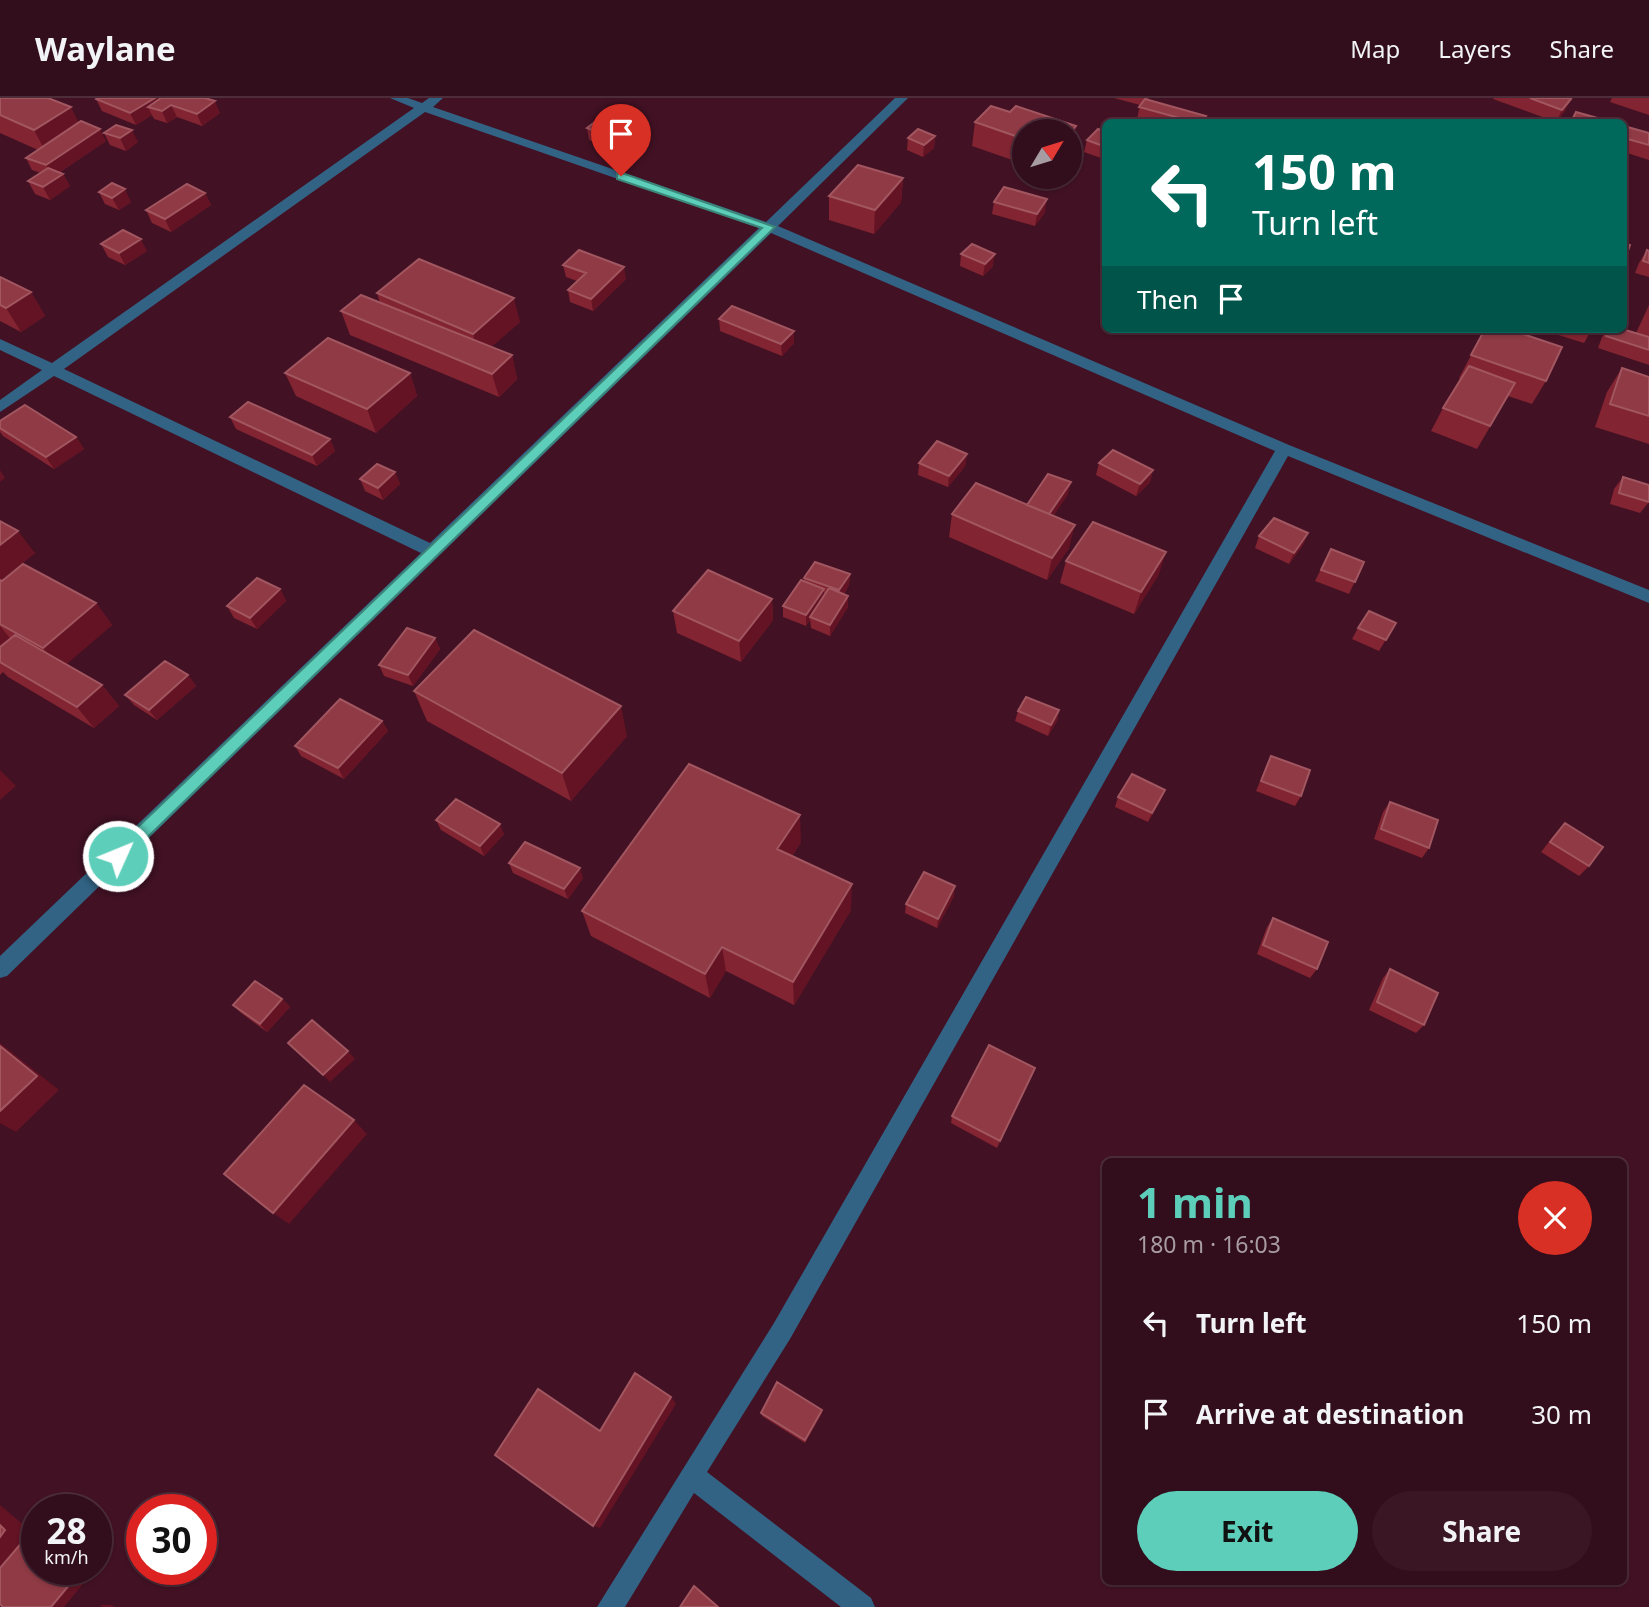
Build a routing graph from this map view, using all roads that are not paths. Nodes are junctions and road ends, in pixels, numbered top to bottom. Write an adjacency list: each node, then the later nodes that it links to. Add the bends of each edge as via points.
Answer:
1 (396, 98): 4 (street)
2 (437, 98): 4 (street)
3 (902, 98): 5 (street)
4 (424, 108): 5 (street); 7 (street)
5 (769, 227): 9 (street); 10 (street)
6 (0, 344): 7 (street)
7 (53, 369): 8 (street); 10 (street)
8 (0, 407)
9 (1284, 449): 11 (street); 13 (street, via 789,1319)
10 (434, 552): 12 (street)
11 (1649, 597)
12 (0, 969)
13 (691, 1475): 14 (street); 15 (street)
14 (610, 1607)
15 (862, 1607)

